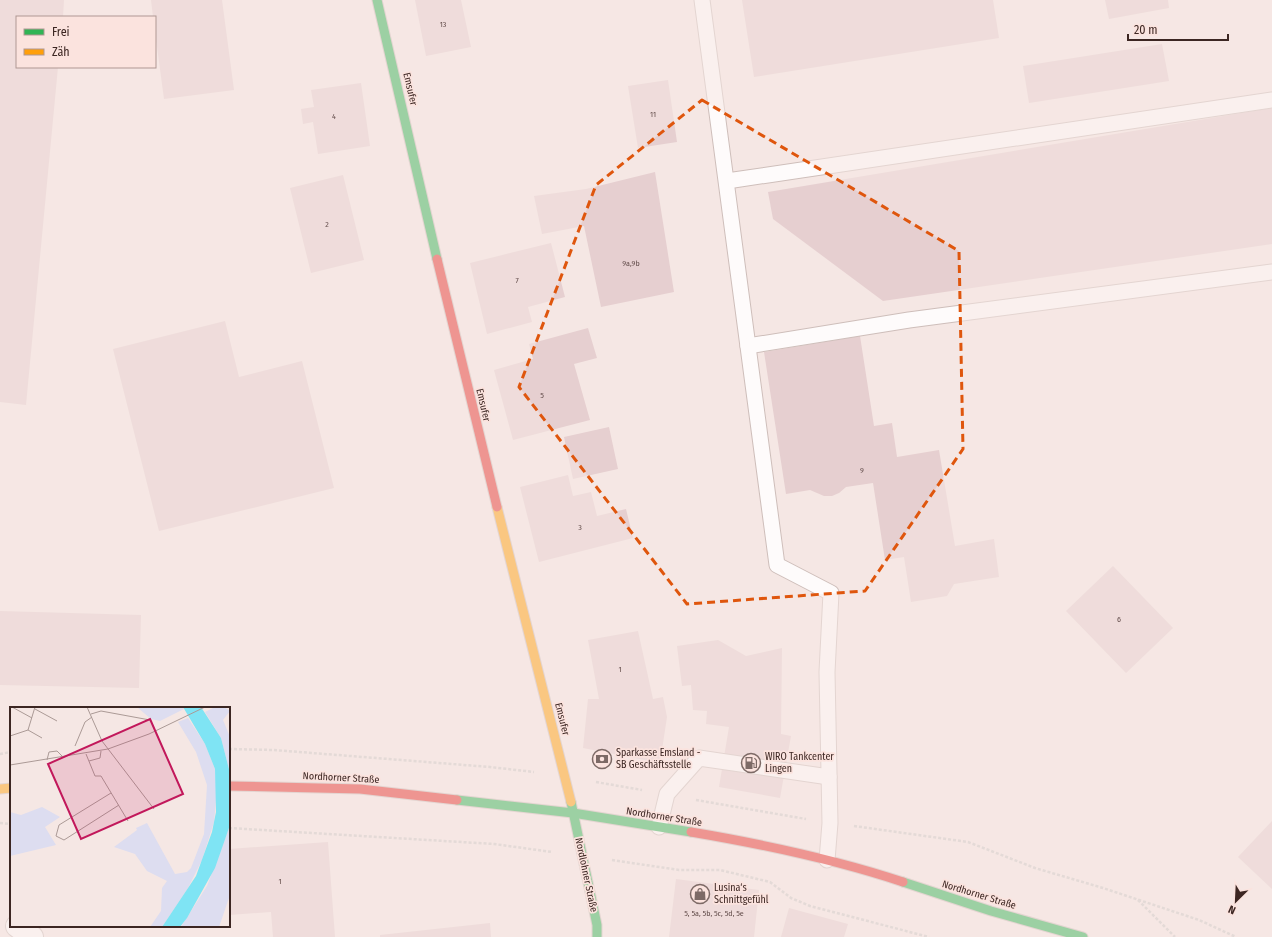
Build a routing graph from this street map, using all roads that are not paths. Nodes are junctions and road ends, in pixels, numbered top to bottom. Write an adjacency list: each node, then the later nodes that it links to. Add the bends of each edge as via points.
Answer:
1 (377, 0): 11 (street, Emsufer, via 482,450)
2 (702, 0): 4 (lane)
3 (1272, 100): 4 (lane)
4 (727, 181): 6 (lane)
5 (1272, 272): 6 (lane, via 909,320)
6 (748, 346): 7 (lane, via 777,565 831,594 827,672)
7 (829, 777): 12 (lane, via 700,758 667,794); 13 (lane, via 830,823)
8 (230, 786): 11 (street, Nordhorner Straße, via 360,789)
9 (10, 788): 10 (street)
10 (0, 789)
11 (573, 813): 12 (street, Nordhorner Straße); 16 (street, Nordlohner Straße)
12 (659, 827): 13 (street, Nordhorner Straße)
13 (827, 860): 17 (street, Nordhorner Straße)
14 (19, 927): 15 (street)
15 (32, 937)
16 (597, 937)
17 (1083, 937)

